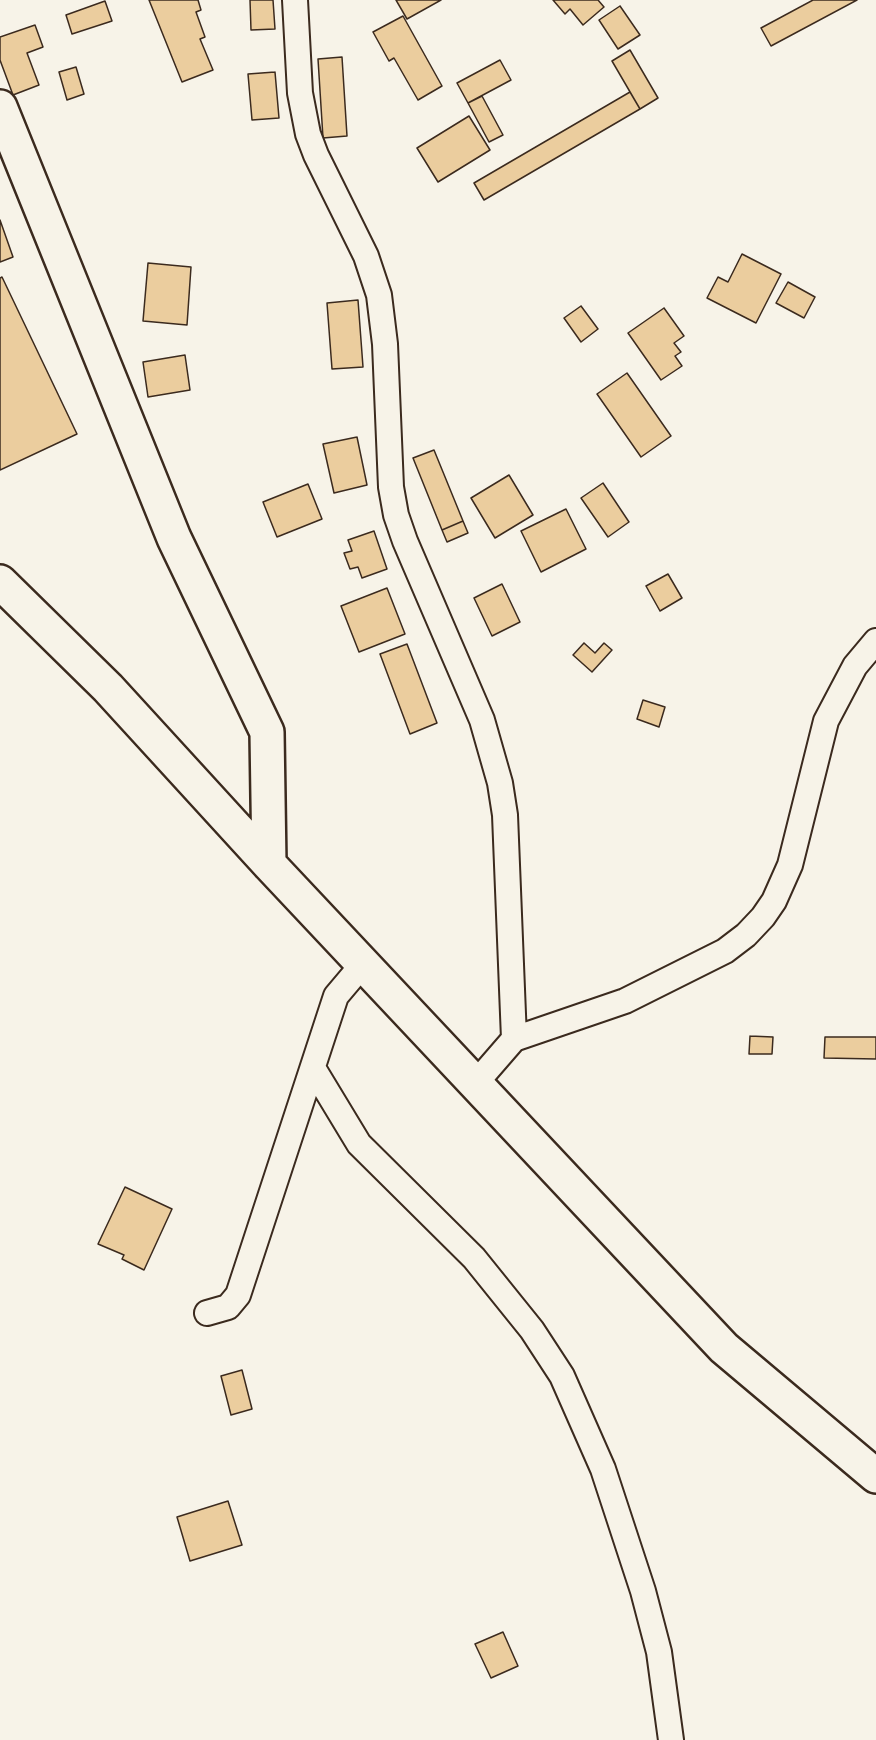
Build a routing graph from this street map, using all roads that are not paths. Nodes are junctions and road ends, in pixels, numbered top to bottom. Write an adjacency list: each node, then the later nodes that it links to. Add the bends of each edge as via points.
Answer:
1 (295, 0): 7 (street, via 300,93 308,134 366,256 380,303 396,514 482,720 500,783 505,815)
2 (0, 107): 5 (main road, via 174,538 267,732)
3 (0, 582): 5 (main road, via 108,688)
4 (876, 641): 7 (street, via 855,666 826,721 790,865 763,917 725,951 625,1001)
5 (269, 864): 6 (main road)
6 (363, 964): 8 (street, via 336,996); 9 (main road)
7 (514, 1039): 9 (street)
8 (313, 1068): 10 (street, via 238,1295 228,1307); 12 (street, via 359,1144 474,1258 532,1330 562,1376 603,1469 640,1580 659,1652)
9 (475, 1084): 11 (main road, via 724,1348)
10 (207, 1313)
11 (876, 1476)
12 (671, 1740)

